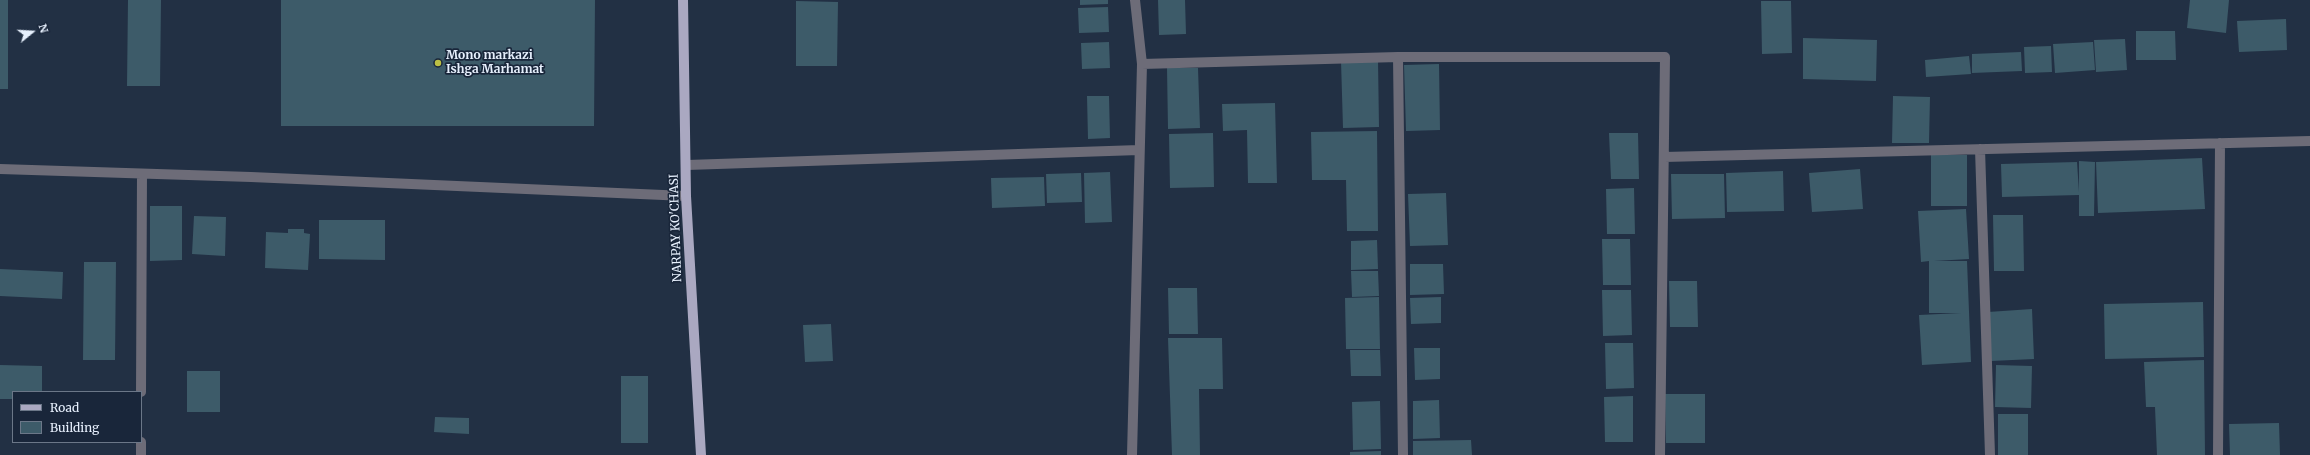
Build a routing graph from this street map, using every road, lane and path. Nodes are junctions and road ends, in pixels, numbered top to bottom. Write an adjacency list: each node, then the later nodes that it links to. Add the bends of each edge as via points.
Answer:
1 (683, 0): 10 (main road, NARPAY KO'CHASI)
2 (1135, 0): 4 (street)
3 (1398, 57): 4 (street); 9 (street, via 1665,57); 19 (street)
4 (1142, 64): 8 (street)
5 (2310, 141): 6 (street)
6 (2220, 143): 7 (street); 22 (street)
7 (1980, 149): 9 (street); 21 (street)
8 (1139, 150): 10 (street); 18 (street)
9 (1664, 157): 20 (street)
10 (687, 166): 13 (main road, NARPAY KO'CHASI)
11 (0, 169): 12 (street)
12 (142, 174): 13 (street); 14 (street)
13 (686, 196): 17 (main road, NARPAY KO'CHASI)
14 (141, 391)
15 (141, 443): 16 (street)
16 (141, 455)
17 (701, 455)
18 (1132, 455)
19 (1403, 455)
20 (1660, 455)
21 (1990, 455)
22 (2218, 455)

